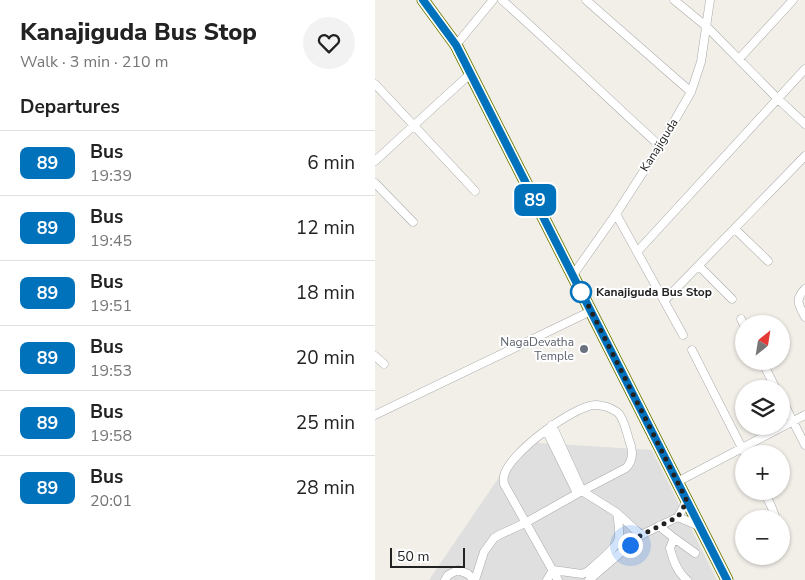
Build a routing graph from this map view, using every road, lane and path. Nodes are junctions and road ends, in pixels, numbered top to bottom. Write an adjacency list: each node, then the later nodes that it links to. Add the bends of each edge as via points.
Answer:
1 (423, 0): 9 (main road)
2 (493, 0): 9 (street)
3 (502, 0): 18 (street)
4 (586, 0): 14 (street)
5 (674, 0): 8 (street)
6 (710, 0): 8 (street, Kanajiguda)
7 (793, 0): 10 (street)
8 (707, 27): 10 (street); 14 (street, Kanajiguda, via 701,62)
9 (456, 45): 12 (main road)
10 (739, 59): 15 (street)
11 (805, 69): 15 (street)
12 (470, 74): 17 (street); 29 (main road)
13 (375, 84): 17 (street)
14 (691, 92): 18 (street, Kanajiguda)
15 (778, 98): 16 (street); 26 (street)
16 (805, 124)
17 (414, 125): 20 (street); 22 (street)
18 (660, 146): 23 (street, Kanajiguda)
19 (805, 156): 25 (street)
20 (375, 161)
21 (375, 183): 24 (street)
22 (475, 191)
23 (616, 214): 26 (street); 29 (street, Kanajiguda)
24 (413, 222)
25 (735, 229): 27 (street); 28 (street)
26 (637, 252): 32 (street)
27 (768, 261)
28 (699, 266): 31 (street); 32 (street)
29 (573, 275): 33 (main road)
30 (805, 289): 34 (street, via 798,302)
31 (732, 299)
32 (664, 301): 35 (street)
33 (591, 311): 41 (street); 48 (main road)
34 (805, 316)
35 (683, 335)
36 (692, 350): 44 (street)
37 (375, 356): 38 (street)
38 (384, 364)
39 (790, 415): 42 (street)
40 (805, 415): 42 (street)
41 (375, 416)
42 (793, 421): 45 (street); 46 (street)
43 (549, 428): 49 (street); 49 (street, via 585,407 609,407 620,415 633,454 629,465); 53 (street, via 523,449 504,476 504,484)
44 (740, 445)
45 (753, 445)
46 (805, 445)
47 (735, 455): 48 (street)
48 (677, 482): 50 (main road)
49 (580, 492): 51 (street); 53 (street)
50 (687, 501): 52 (street); 55 (main road)
51 (617, 513): 56 (street); 59 (street, via 617,544 587,572)
52 (678, 517): 54 (street); 55 (street)
53 (525, 523): 59 (street); 62 (street, via 493,538 484,552)
54 (659, 526): 56 (street); 57 (street)
55 (699, 526): 66 (main road)
56 (641, 535): 60 (street)
57 (674, 538): 58 (street); 65 (street, via 670,548 678,569)
58 (695, 553)
59 (553, 570): 63 (street); 64 (street)
60 (594, 578)
61 (445, 580): 62 (street, via 458,570)
62 (475, 580)
63 (547, 580)
64 (558, 580)
65 (687, 580)
66 (727, 580)

